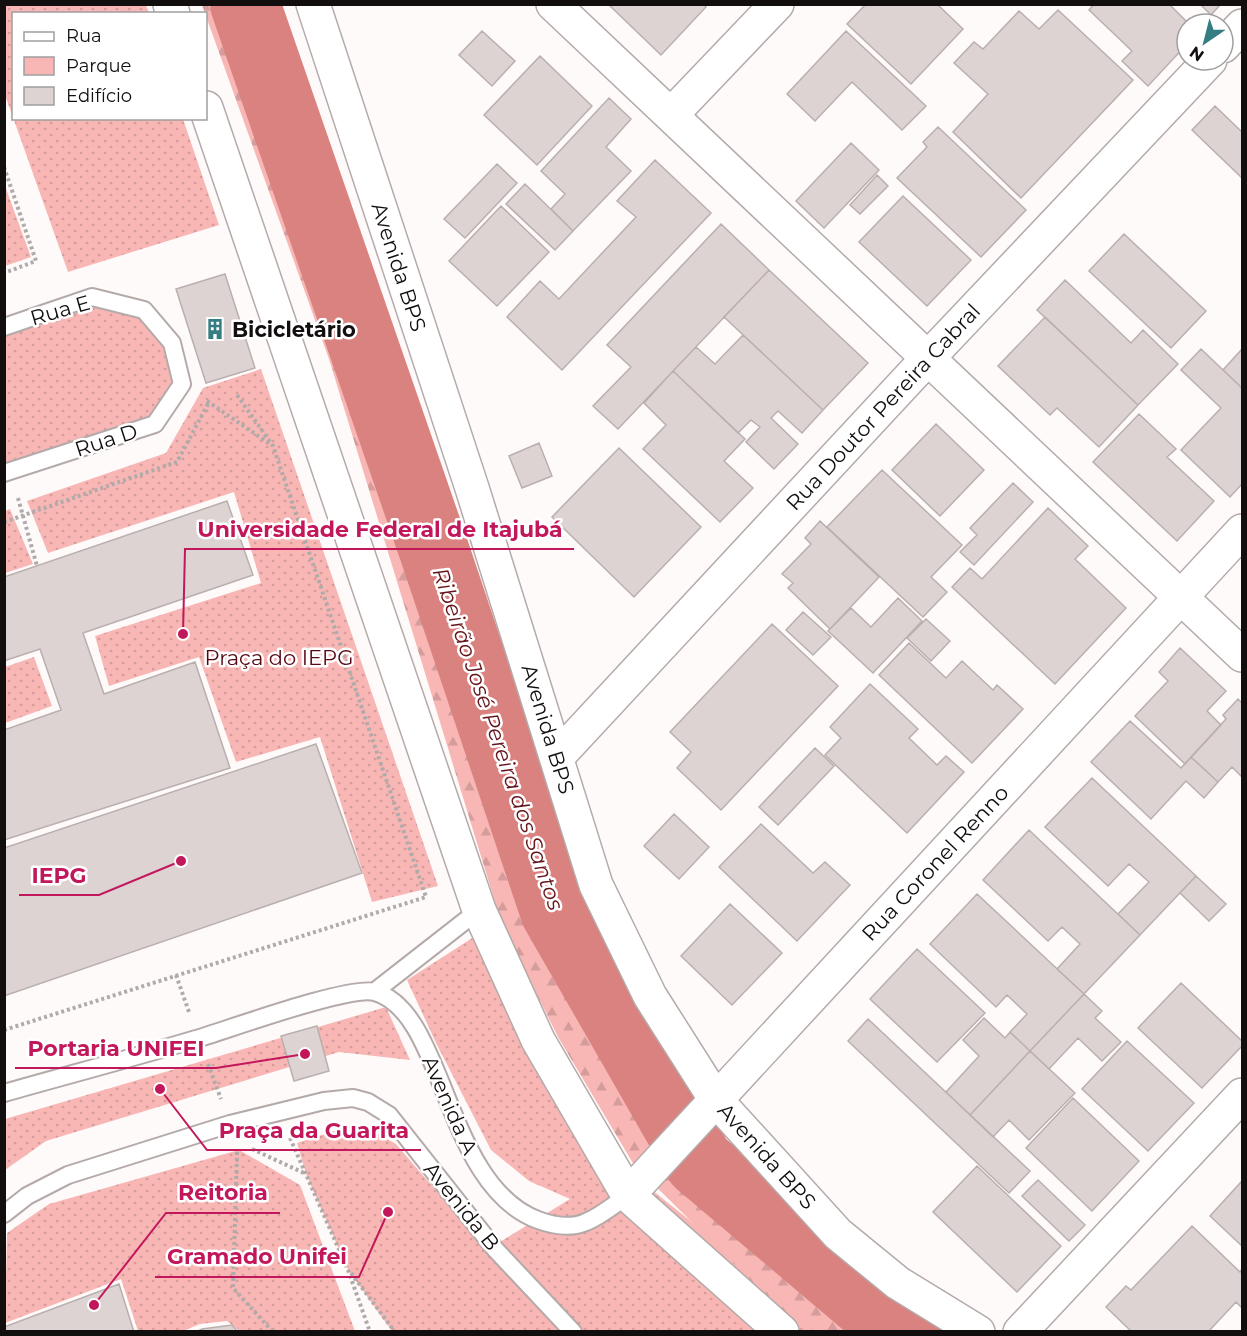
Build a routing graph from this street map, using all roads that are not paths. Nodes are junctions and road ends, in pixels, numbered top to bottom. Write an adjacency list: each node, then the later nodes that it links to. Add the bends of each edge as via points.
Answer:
1 (313, 4): 14 (street, Avenida BPS)
2 (554, 4): 6 (street)
3 (777, 4): 6 (street)
4 (1199, 72): 8 (street, Rua Doutor Pereira Cabral)
5 (207, 111): 15 (street)
6 (671, 116): 8 (street)
7 (4, 327): 9 (lane, Rua E, via 92,297 144,310 172,343)
8 (928, 358): 12 (street); 14 (street, Rua Doutor Pereira Cabral)
9 (182, 384): 10 (lane, Rua D, via 154,424)
10 (7, 472)
11 (1242, 531): 12 (street, Rua Coronel Renno)
12 (1181, 597): 13 (street); 19 (street, Rua Coronel Renno)
13 (1242, 655)
14 (558, 756): 19 (street, Avenida BPS, via 596,885)
15 (479, 910): 16 (lane); 20 (street, via 538,1040)
16 (374, 992): 17 (lane, via 259,1018); 20 (lane, Avenida A, via 397,1004 414,1023 468,1149 495,1189 526,1216 558,1227 586,1223)
17 (4, 1094)
18 (1242, 1095): 25 (street)
19 (709, 1107): 20 (street, Rua Coronel Renno); 24 (street, Avenida BPS, via 838,1234 898,1283)
20 (632, 1191): 23 (street)
21 (4, 1214): 22 (lane, Avenida B, via 27,1196 68,1175 230,1124 324,1101 353,1098 389,1115 495,1249)
22 (573, 1332)
23 (782, 1332)
24 (978, 1332)
25 (1020, 1332)

